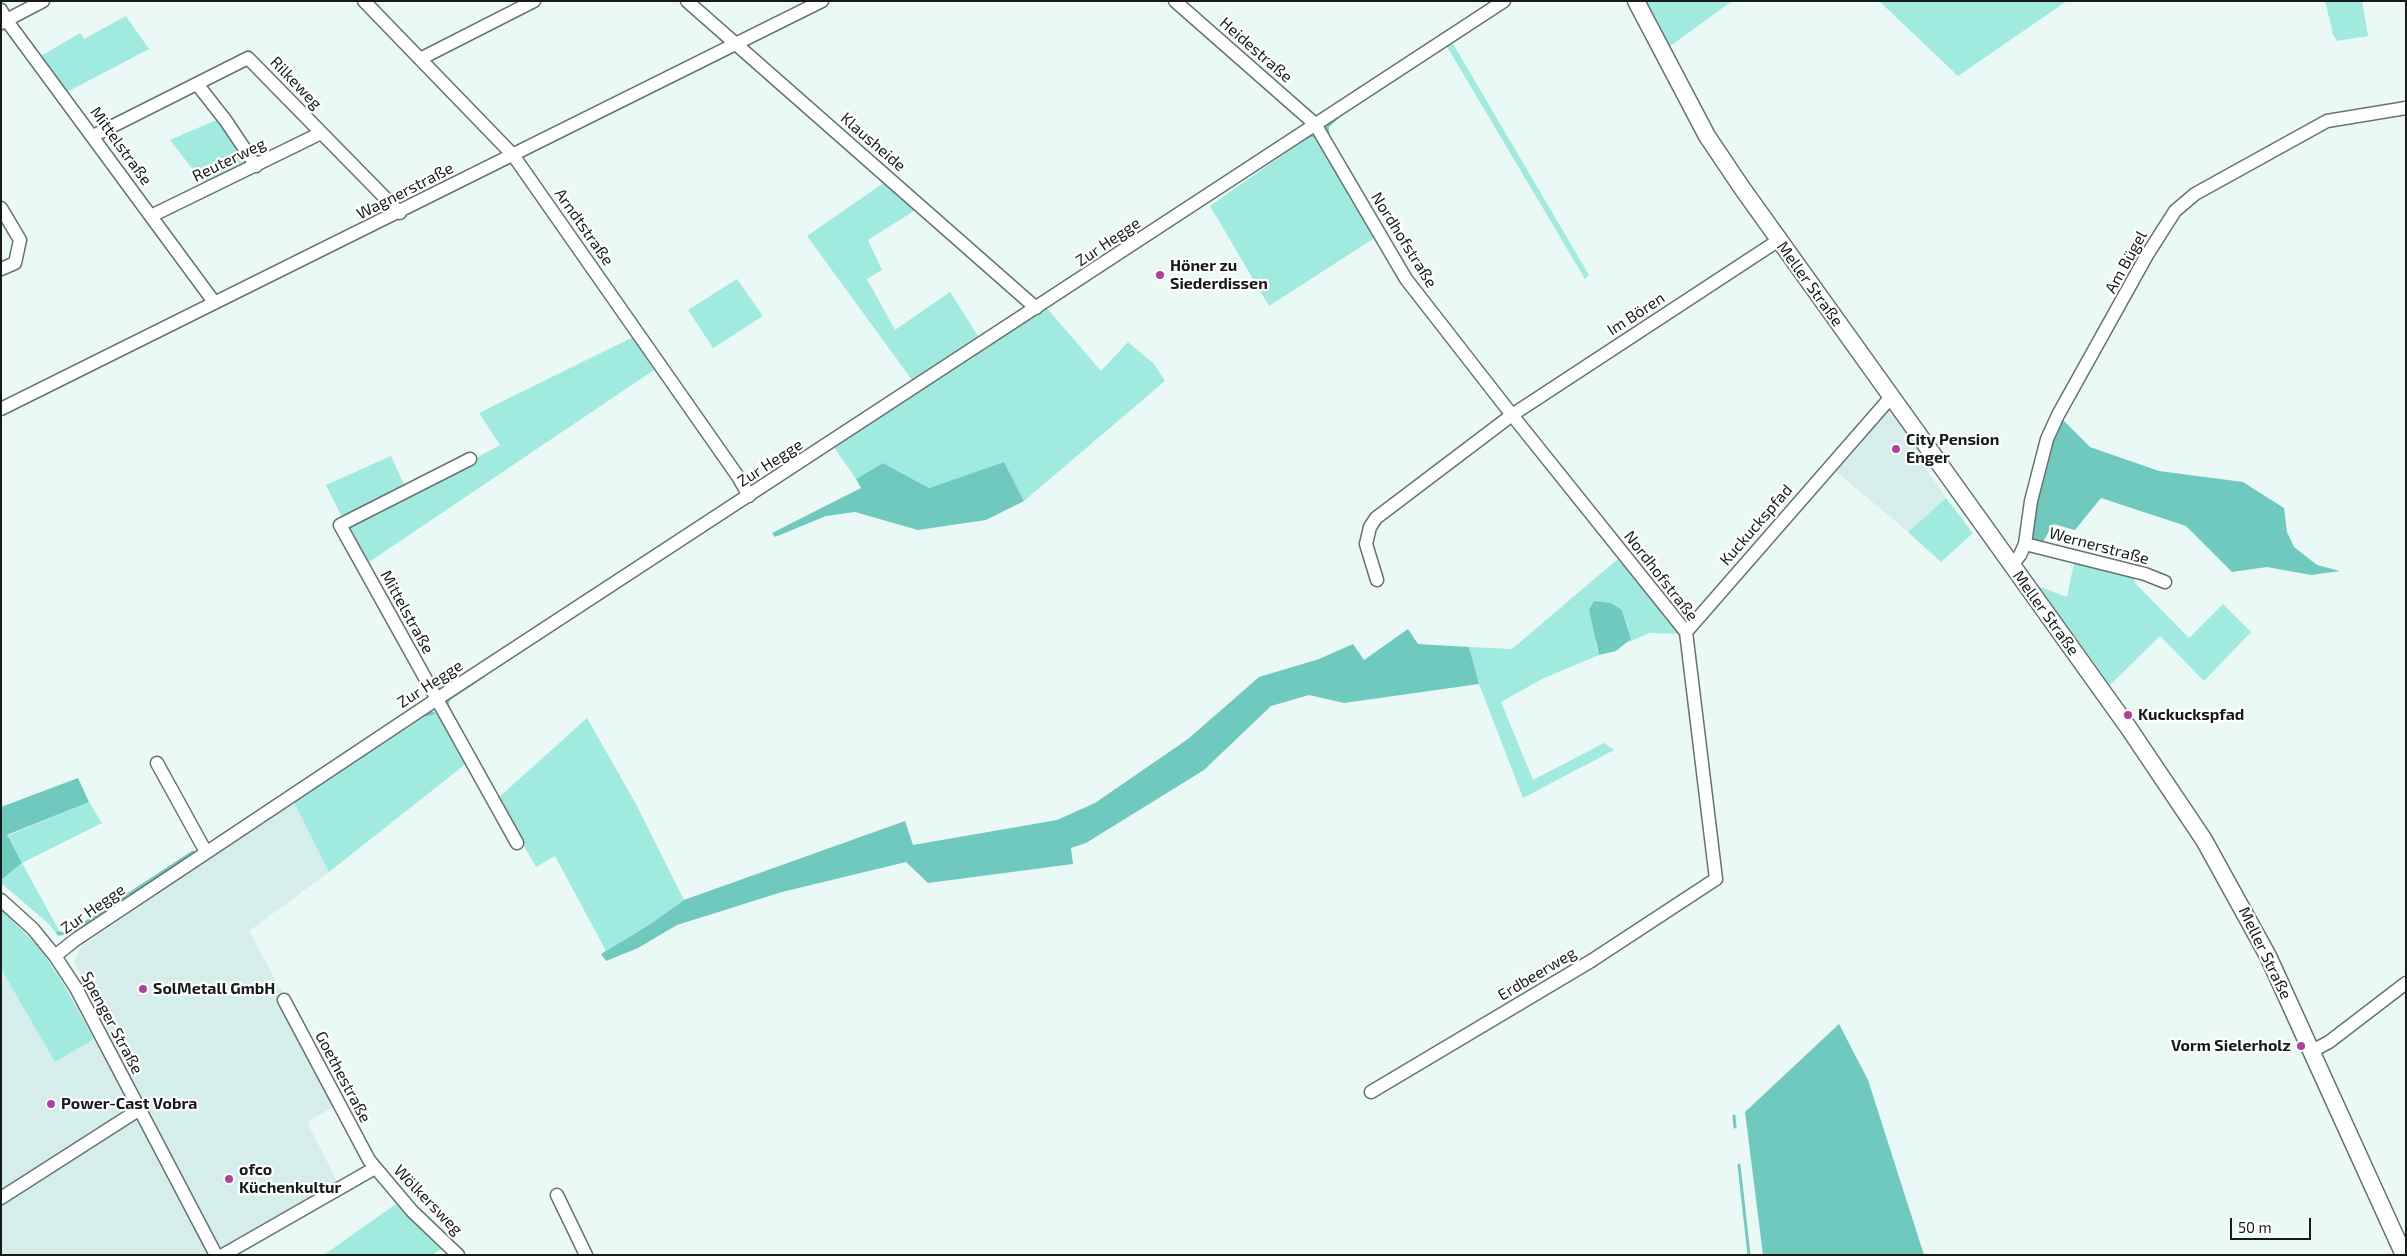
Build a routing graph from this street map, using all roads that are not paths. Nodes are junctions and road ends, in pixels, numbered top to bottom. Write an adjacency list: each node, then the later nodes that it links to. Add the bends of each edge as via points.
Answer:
1 (43, 1): 9 (street)
2 (364, 1): 11 (street, Arndtstraße)
3 (534, 1): 11 (street)
4 (687, 1): 10 (street, Klausheide)
5 (822, 1): 10 (street, Wagnerstraße)
6 (1175, 1): 14 (street, Heidestraße)
7 (1504, 1): 14 (street, Zur Hegge)
8 (1636, 1): 22 (main road, Meller Straße, via 1708,136)
9 (3, 18): 16 (street, Mittelstraße)
10 (736, 44): 17 (street, Wagnerstraße); 25 (street, Klausheide)
11 (420, 59): 17 (street, Arndtstraße)
12 (198, 84): 15 (street, Rilkeweg, via 248,58); 16 (street, Rilkeweg); 18 (street)
13 (2406, 108): 31 (street, Am Bügel, via 2327,121 2195,194 2175,211 2054,423 2031,501)
14 (1315, 124): 25 (street, Zur Hegge); 28 (street, Nordhofstraße, via 1406,279)
15 (321, 133): 18 (street, Reuterweg); 20 (street, Rilkeweg)
16 (93, 136): 21 (street, Mittelstraße)
17 (514, 154): 20 (street, Wagnerstraße); 30 (street, Arndtstraße, via 739,478)
18 (256, 166): 21 (street, Reuterweg)
19 (1, 208): 23 (street, via 20,240 15,263)
20 (400, 212): 24 (street, Wagnerstraße)
21 (151, 216): 24 (street, Mittelstraße)
22 (1778, 240): 26 (main road, Meller Straße); 28 (street, Im Bören)
23 (1, 269)
24 (214, 302): 27 (street, Wagnerstraße)
25 (1036, 308): 30 (street, Zur Hegge)
26 (1891, 396): 32 (main road, Meller Straße); 35 (street, Kuckuckspfad)
27 (1, 409)
28 (1512, 415): 33 (street, via 1376,518 1366,544); 35 (street, Nordhofstraße)
29 (470, 459): 36 (street, Mittelstraße, via 340,525)
30 (748, 496): 36 (street, Zur Hegge)
31 (2025, 544): 32 (street, Am Bügel); 34 (street, Wernerstraße)
32 (2012, 565): 45 (main road, Meller Straße, via 2204,840 2264,948)
33 (1377, 580)
34 (2165, 582)
35 (1686, 632): 40 (street, Nordhofstraße)
36 (437, 699): 38 (street, Mittelstraße); 39 (street, Zur Hegge)
37 (157, 763): 39 (street)
38 (517, 843)
39 (206, 852): 42 (street, Zur Hegge)
40 (1716, 879): 46 (street, Erdbeerweg, via 1591,961)
41 (1, 900): 42 (street, Spenger Straße, via 34,929)
42 (56, 956): 47 (street, Spenger Straße)
43 (2406, 983): 45 (street, via 2329,1042)
44 (284, 1000): 48 (street, Goethestraße)
45 (2312, 1051): 55 (main road, Meller Straße)
46 (1371, 1092)
47 (140, 1109): 50 (street); 51 (street, Spenger Straße)
48 (376, 1168): 52 (street); 53 (street, Wölkersweg, via 412,1211)
49 (557, 1195): 54 (street)
50 (1, 1198)
51 (216, 1255)
52 (223, 1255)
53 (458, 1255)
54 (586, 1255)
55 (2404, 1255)

